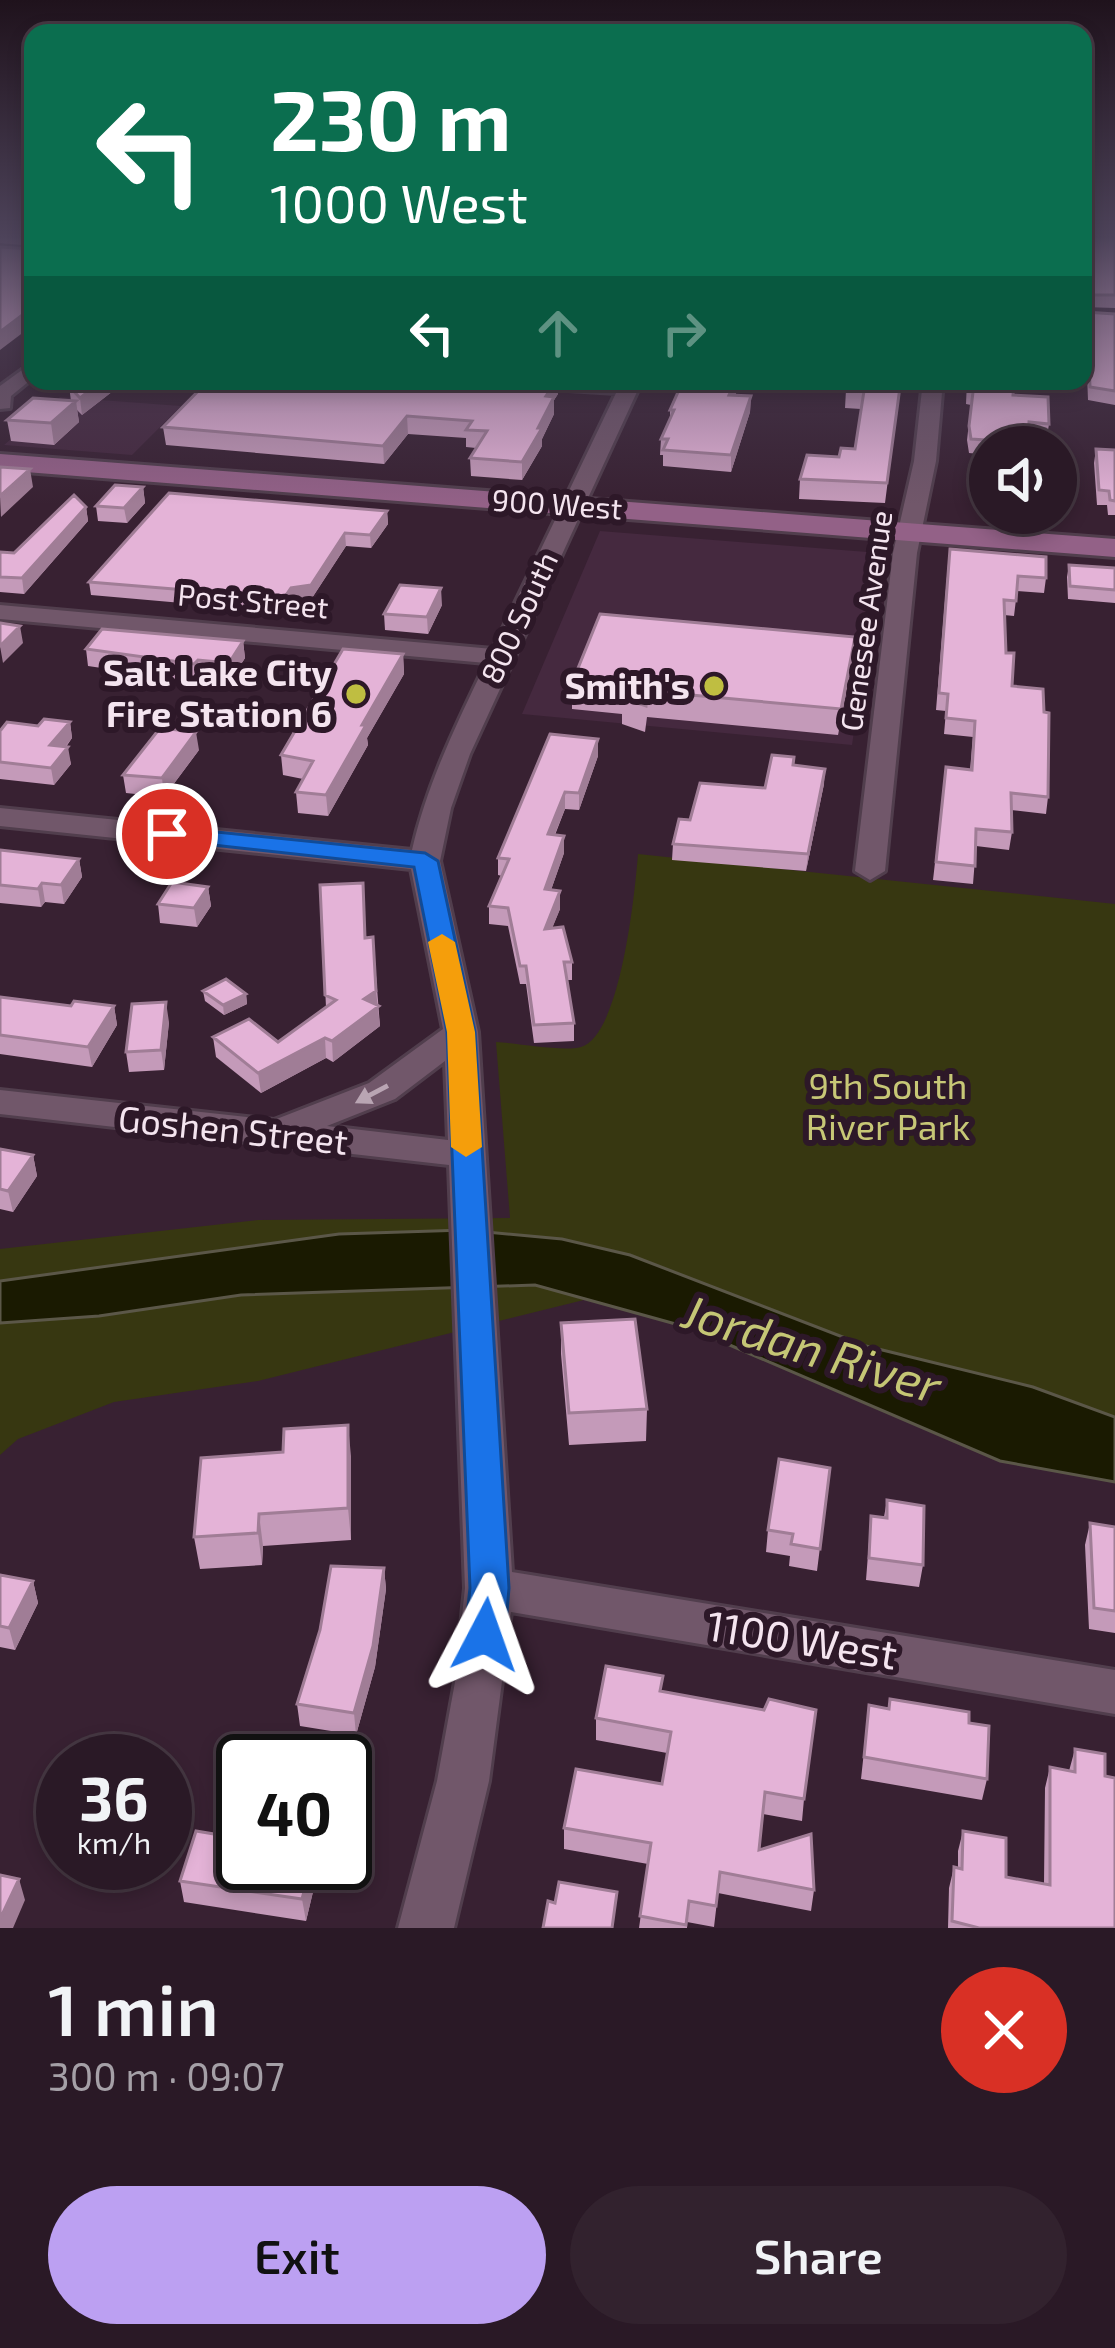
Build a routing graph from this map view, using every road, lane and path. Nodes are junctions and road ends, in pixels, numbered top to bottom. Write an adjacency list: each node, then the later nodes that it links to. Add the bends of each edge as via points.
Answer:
1 (24, 375): 5 (street, via 1,394)
2 (31, 390): 5 (street)
3 (628, 390): 7 (street, 800 South)
4 (932, 390): 8 (street, Genesee Avenue)
5 (2, 405)
6 (0, 462): 7 (main road, 900 West)
7 (573, 506): 8 (main road, 900 West); 11 (street, 800 South)
8 (912, 533): 9 (main road, 900 West); 14 (street, Genesee Avenue)
9 (1115, 548)
10 (0, 613): 11 (street, Post Street)
11 (501, 657): 13 (street, 800 South, via 450,772)
12 (0, 817): 13 (street)
13 (425, 861): 15 (street)
14 (870, 871)
15 (461, 1032): 17 (street, one-way to 17, via 382,1091); 18 (street)
16 (0, 1102): 17 (street, Goshen Street)
17 (271, 1135): 18 (street, Goshen Street)
18 (466, 1154): 19 (street)
19 (489, 1588): 20 (street, 1100 West); 21 (street, via 463,1781)
20 (1115, 1692)
21 (426, 1928)

